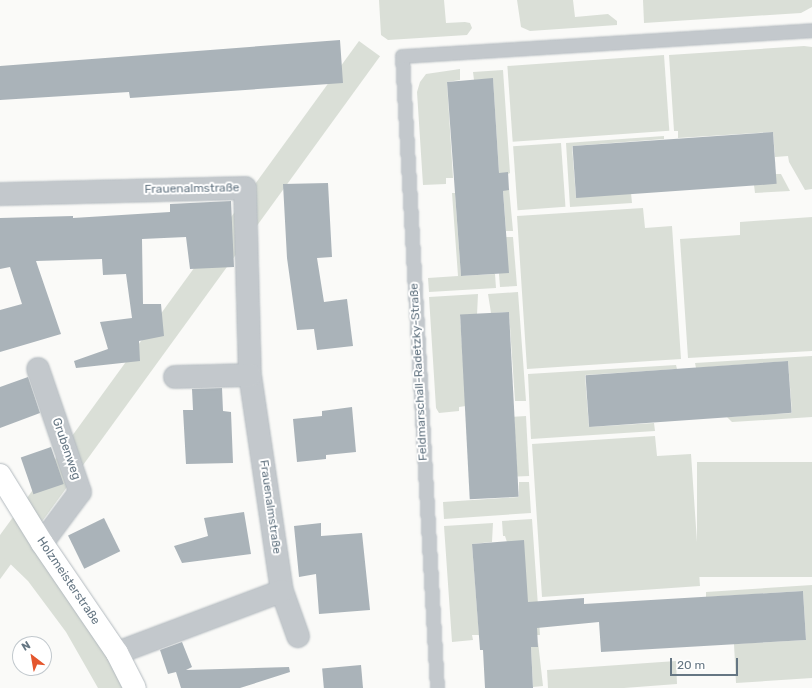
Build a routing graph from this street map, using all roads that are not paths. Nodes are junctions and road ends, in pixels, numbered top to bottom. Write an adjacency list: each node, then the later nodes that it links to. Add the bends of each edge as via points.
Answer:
1 (812, 30): 12 (lane, Feldmarschall-Radetzky-Straße, via 402,56)
2 (0, 194): 4 (street, Frauenalmstraße, via 245,188)
3 (38, 369): 7 (street, Grubenweg, via 80,492)
4 (250, 375): 5 (street); 8 (street, Frauenalmstraße)
5 (175, 377)
6 (0, 475): 7 (street, Holzmeisterstraße)
7 (42, 543): 10 (street, Holzmeisterstraße)
8 (282, 591): 9 (street, Frauenalmstraße); 10 (street)
9 (298, 636)
10 (117, 653): 11 (street, Holzmeisterstraße)
11 (135, 688)
12 (437, 688)

